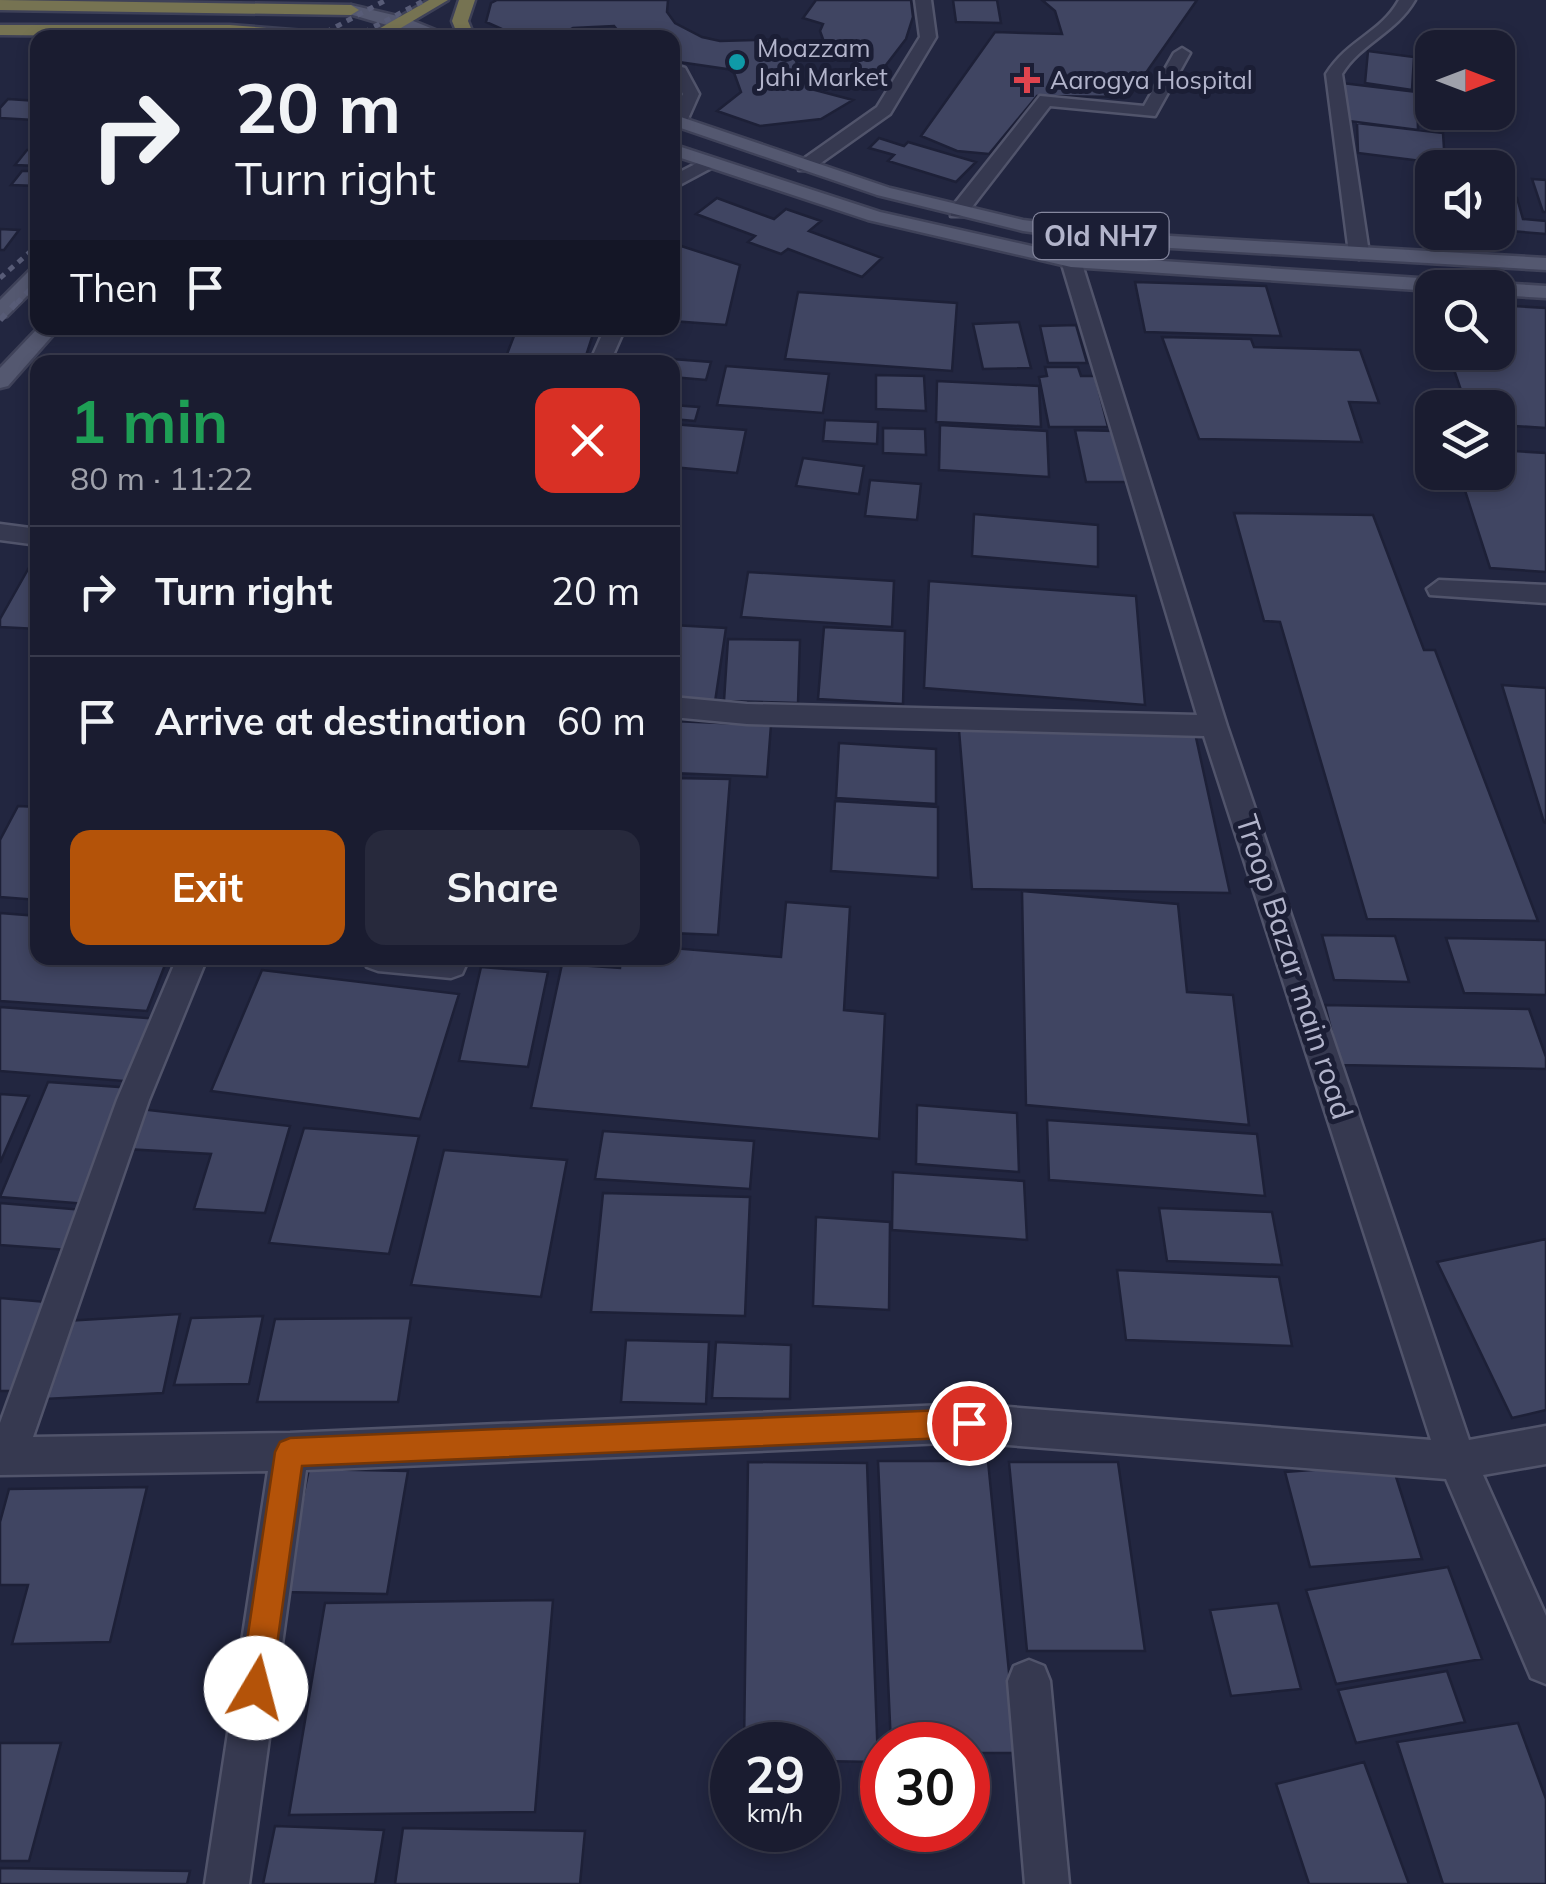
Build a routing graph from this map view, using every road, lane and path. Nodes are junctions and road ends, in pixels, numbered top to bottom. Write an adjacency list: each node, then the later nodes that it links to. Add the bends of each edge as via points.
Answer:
1 (220, 0): 9 (highway)
2 (370, 0): 10 (highway)
3 (440, 0): 11 (highway)
4 (467, 0): 16 (highway)
5 (923, 0): 24 (street, via 928,36 884,110)
6 (1408, 0): 28 (street, via 1396,20 1355,46 1334,74)
7 (147, 3): 8 (highway); 9 (highway)
8 (0, 5)
9 (184, 6): 10 (highway)
10 (350, 10): 11 (main road); 13 (highway)
11 (400, 21): 14 (highway); 15 (main road)
12 (0, 30): 17 (highway)
13 (317, 30)
14 (385, 30)
15 (425, 30)
16 (464, 30)
17 (30, 31)
18 (1182, 53): 26 (street, via 1149,112 1046,100)
19 (680, 73): 20 (street, via 690,94)
20 (680, 111)
21 (680, 122): 24 (main road, Old NH7)
22 (680, 152): 23 (main road, Old NH7)
23 (708, 162): 25 (street); 27 (main road, Old NH7, via 875,216)
24 (804, 166): 26 (main road, Old NH7)
25 (680, 179)
26 (958, 212): 27 (main road, Old NH7)
27 (1072, 247): 28 (main road, Old NH7); 31 (main road, Old NH7); 42 (street, Troop Bazar main road)
28 (1359, 253): 29 (main road, Old NH7)
29 (1546, 264)
30 (30, 280): 34 (main road)
31 (1415, 281)
32 (1515, 290): 33 (main road)
33 (1546, 292)
34 (0, 312)
35 (42, 335): 36 (main road)
36 (0, 380)
37 (0, 532): 38 (street)
38 (30, 536)
39 (1439, 589): 40 (street)
40 (1546, 594)
41 (680, 708): 42 (street)
42 (1214, 726): 47 (street, Troop Bazar main road)
43 (189, 965): 46 (street)
44 (1546, 1444): 47 (street)
45 (290, 1452): 46 (street); 47 (street, via 969,1423); 50 (street)
46 (4, 1456)
47 (1457, 1460): 48 (street, Troop Bazar main road)
48 (1546, 1662)
49 (1028, 1682): 51 (street)
50 (227, 1884)
51 (1047, 1884)

